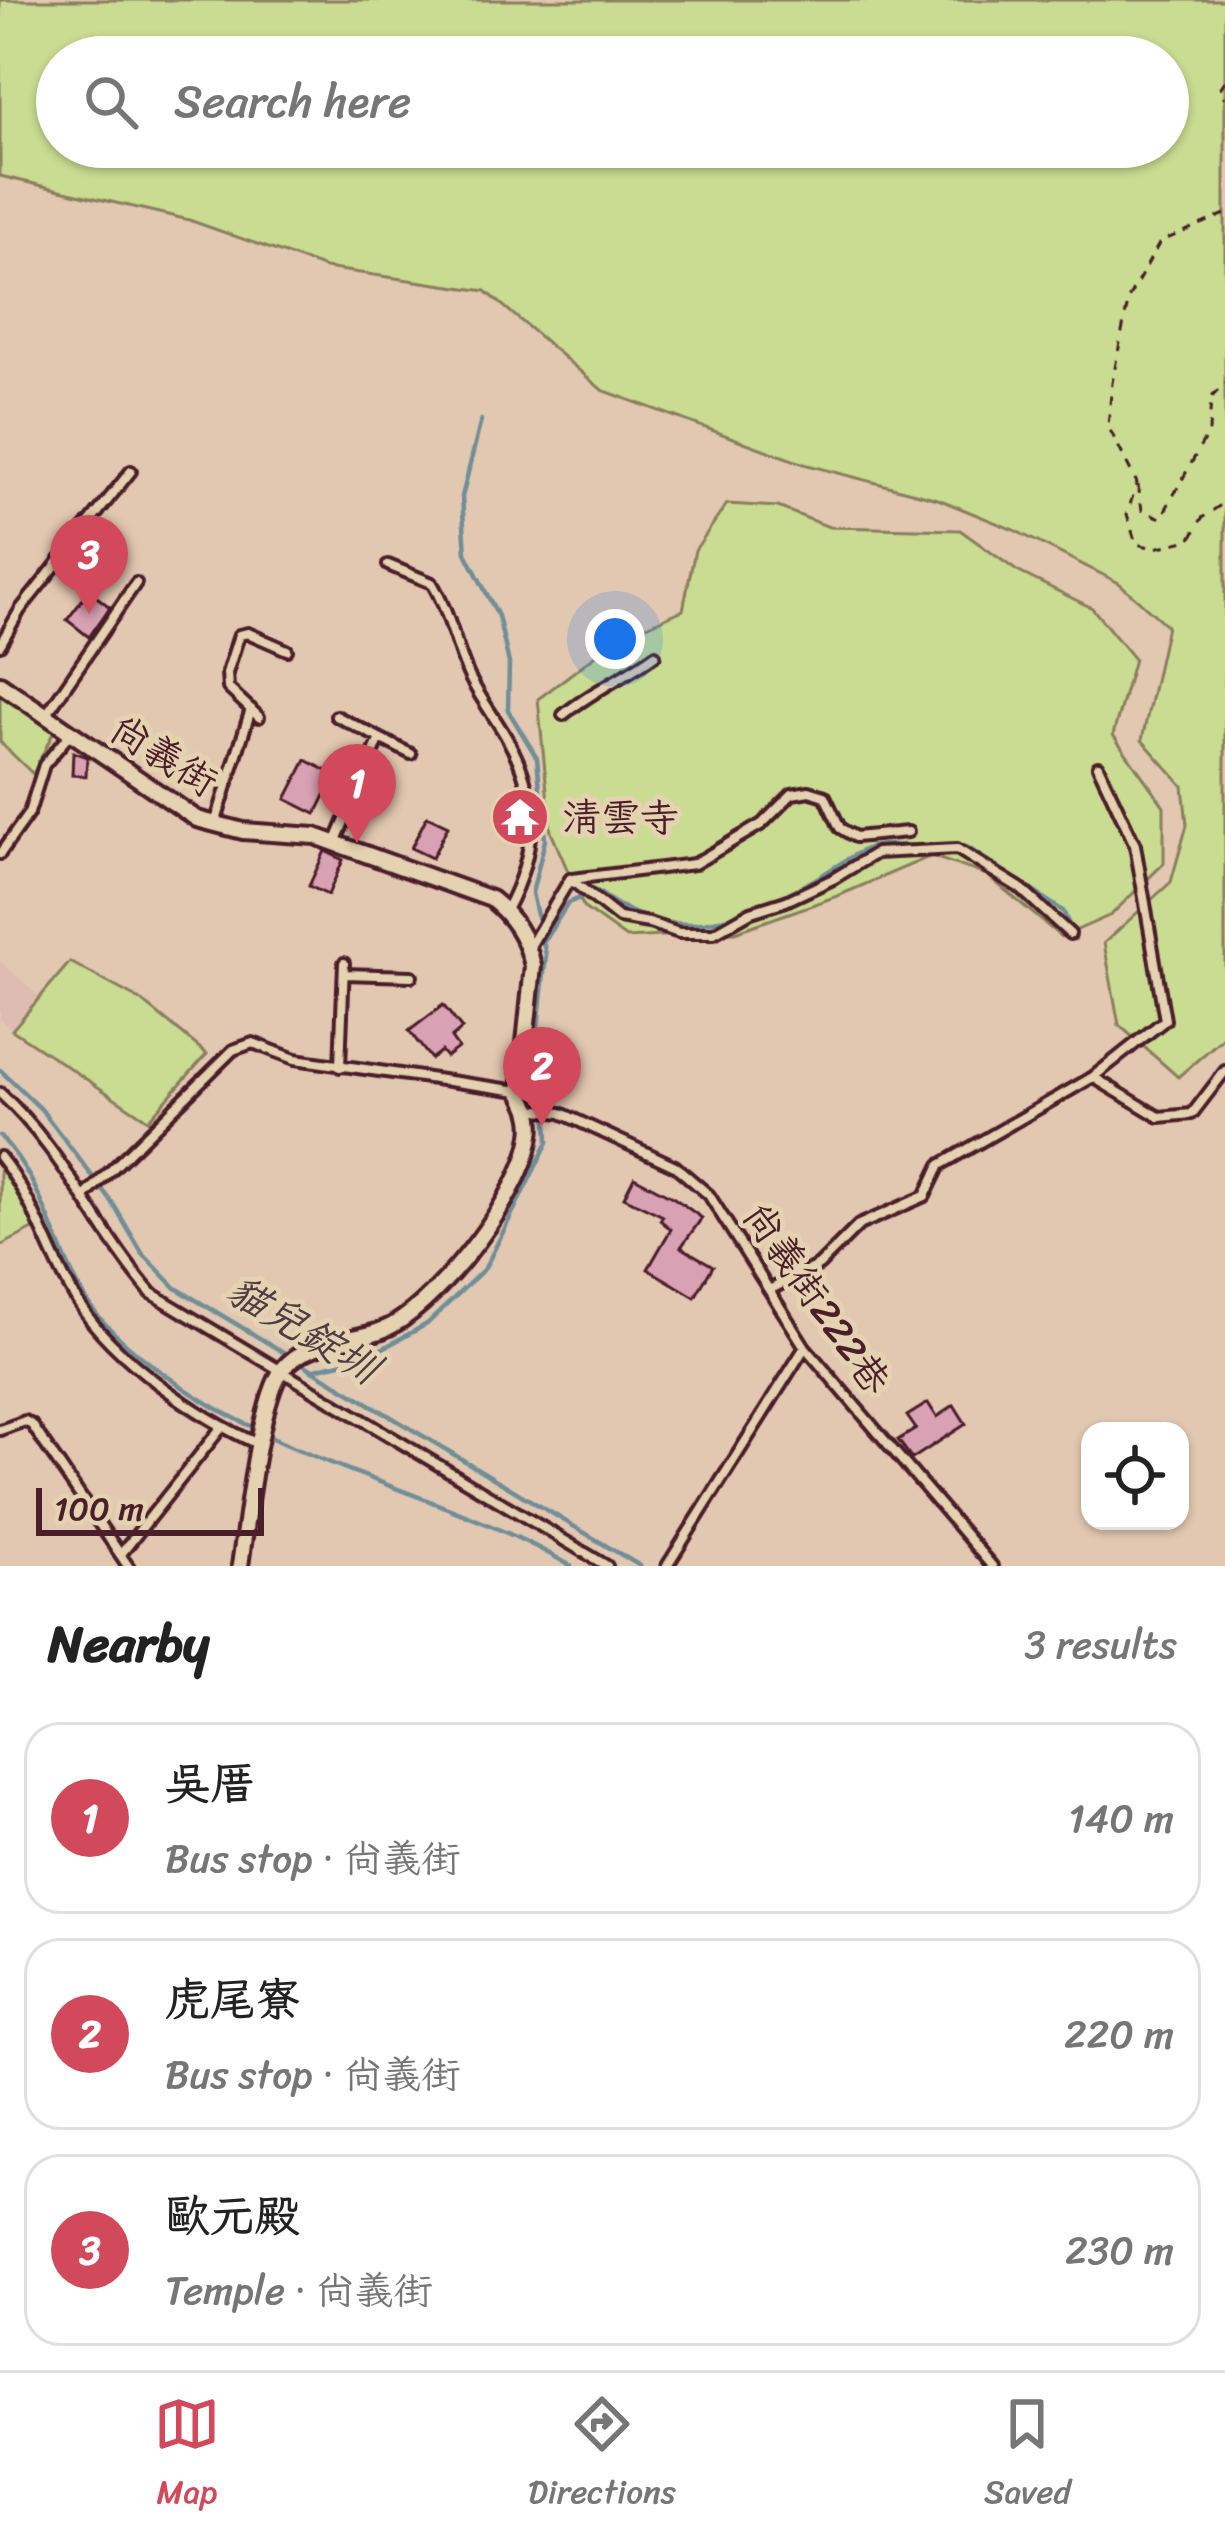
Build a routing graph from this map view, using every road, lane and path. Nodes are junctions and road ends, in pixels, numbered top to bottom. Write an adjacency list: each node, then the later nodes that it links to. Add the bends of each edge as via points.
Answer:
1 (1225, 81): 2 (path)
2 (1225, 98)
3 (1225, 214): 6 (path, via 1160,242 1129,297 1108,426)
4 (1225, 383): 6 (path, via 1211,398 1209,431 1161,518 1142,510)
5 (131, 470): 10 (lane)
6 (1137, 484): 7 (path, via 1126,514 1136,544 1155,548 1190,540 1202,518)
7 (1225, 502)
8 (388, 565): 26 (lane, via 432,583 469,676 526,780 531,849)
9 (136, 583): 15 (lane)
10 (0, 645)
11 (286, 650): 21 (lane, via 239,635 228,688 255,713)
12 (655, 655): 14 (lane)
13 (0, 684): 15 (street, 尚義街)
14 (563, 715)
15 (46, 716): 17 (street, 尚義街)
16 (336, 716): 18 (lane)
17 (70, 734): 21 (street, 尚義街); 24 (lane, via 44,765 29,813)
18 (379, 740): 19 (lane); 23 (lane)
19 (411, 754)
20 (1098, 766): 32 (lane, via 1135,845 1165,1020)
21 (214, 826): 23 (street, 尚義街)
22 (908, 832): 25 (lane, via 855,837 840,828 825,796 809,790 694,864)
23 (335, 844): 26 (street, 尚義街)
24 (0, 854)
25 (570, 879): 27 (lane, via 619,918 679,933 714,932 876,853 957,849 1020,888); 28 (lane)
26 (506, 910): 28 (street)
27 (1070, 934)
28 (531, 944): 33 (street)
29 (412, 976): 30 (lane, via 344,968)
30 (340, 1067): 33 (lane); 37 (lane, via 253,1043 233,1050)
31 (1225, 1071): 32 (lane, via 1192,1114 1159,1117)
32 (1093, 1077): 38 (lane, via 940,1165 926,1196 859,1225 819,1265)
33 (520, 1091): 35 (street)
34 (0, 1093): 37 (lane)
35 (530, 1109): 38 (lane, 尚義街222巷, via 557,1113 675,1166 709,1195); 40 (street, via 524,1163 466,1260 392,1325 304,1352)
36 (0, 1157): 41 (lane, via 107,1343)
37 (85, 1196): 40 (lane, via 151,1293)
38 (769, 1290): 39 (lane, 尚義街222巷)
39 (805, 1347): 48 (lane); 49 (lane, 尚義街222巷)
40 (281, 1370): 43 (street); 47 (lane)
41 (221, 1428): 43 (lane); 44 (lane)
42 (0, 1430): 44 (lane, via 32,1425)
43 (258, 1444): 46 (street)
44 (121, 1554): 45 (lane)
45 (128, 1566)
46 (240, 1566)
47 (608, 1566)
48 (668, 1566)
49 (992, 1566)

